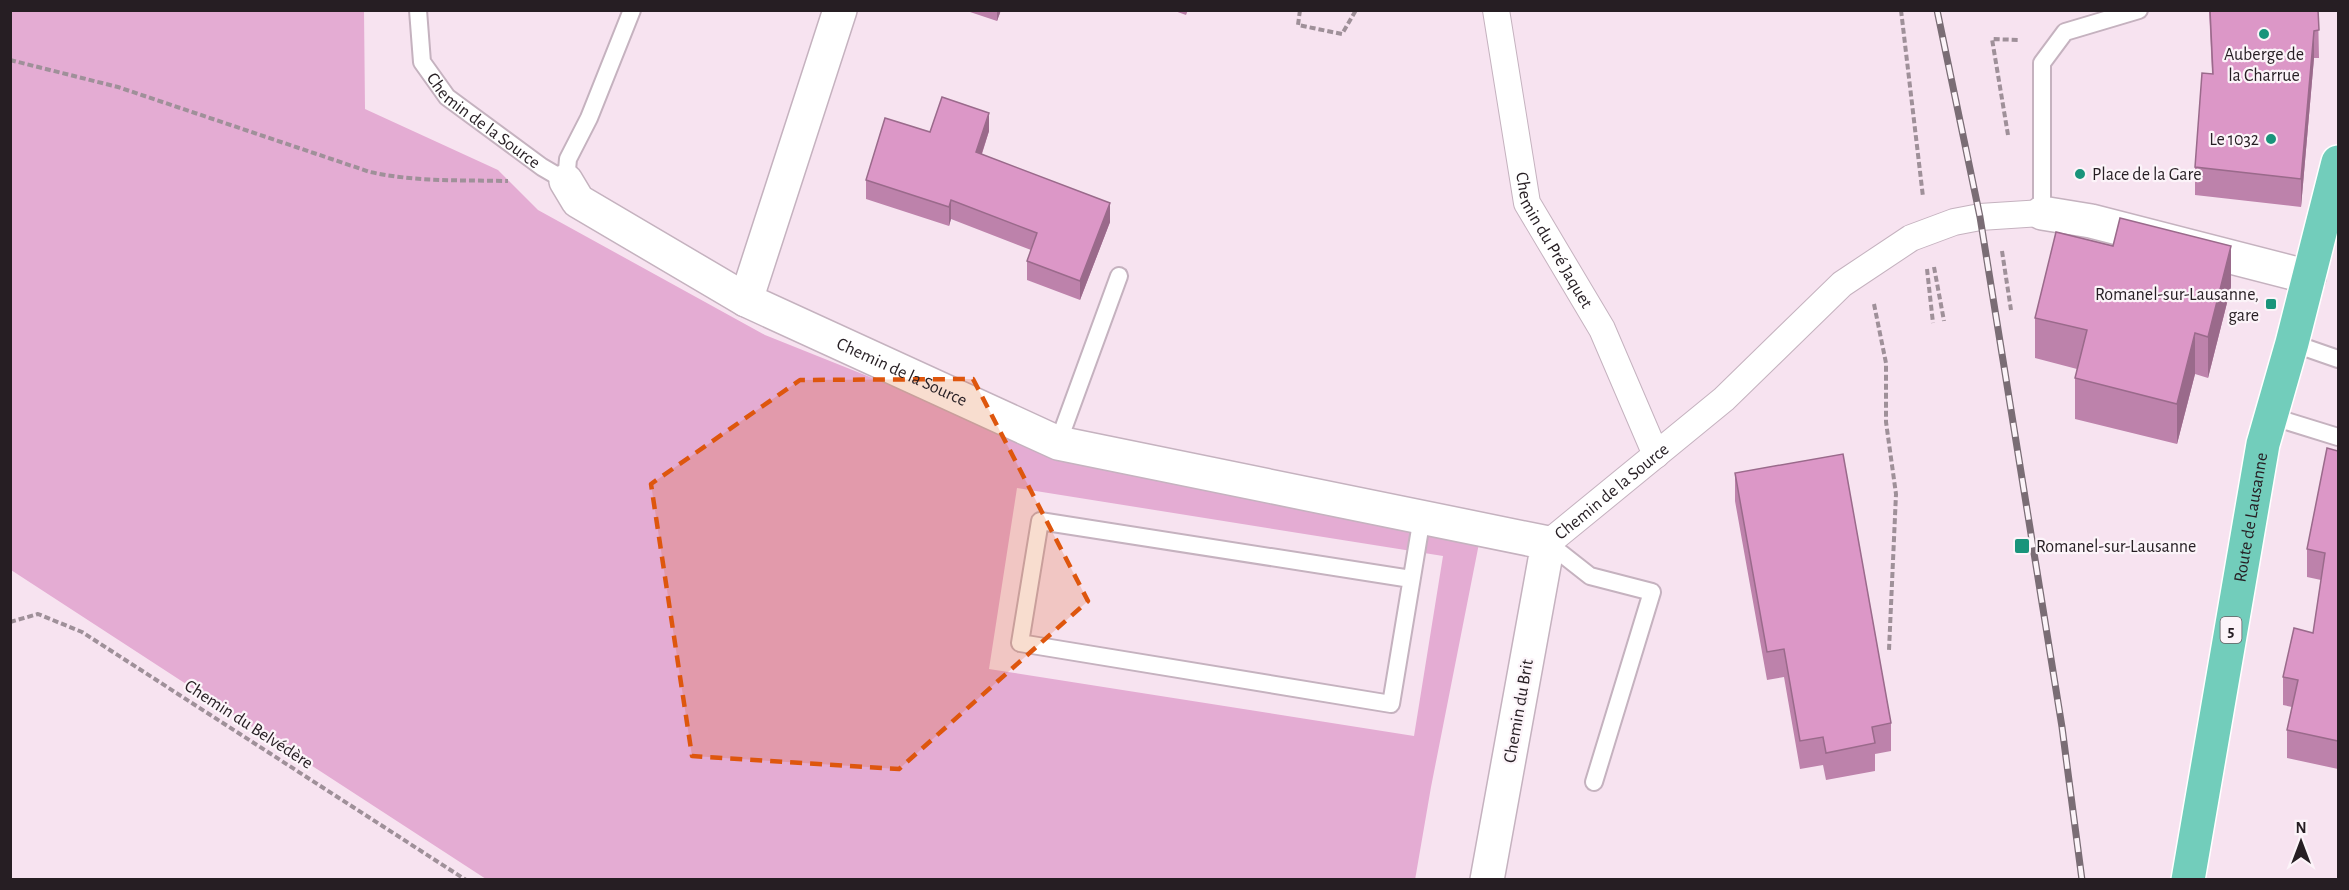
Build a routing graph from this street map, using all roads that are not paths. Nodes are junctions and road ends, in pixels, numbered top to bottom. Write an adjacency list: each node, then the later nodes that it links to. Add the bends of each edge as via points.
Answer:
1 (418, 10): 7 (lane, Chemin de la Source, via 422,62 447,97)
2 (632, 10): 7 (lane, Chemin de la Source, via 589,118 568,159)
3 (840, 10): 11 (street)
4 (1496, 10): 17 (street, Chemin du Pré Jaquet, via 1527,202 1602,329)
5 (2139, 10): 8 (lane, via 2065,32 2042,63)
6 (2338, 162): 10 (main road, Route de Lausanne / 5)
7 (566, 181): 11 (street, Chemin de la Source, via 578,201)
8 (2042, 213): 10 (street, via 2091,220); 17 (street, Chemin de la Source, via 1954,222 1911,238 1842,284 1724,399)
9 (1119, 276): 16 (lane)
10 (2309, 276): 12 (main road, Route de Lausanne / 5)
11 (746, 300): 16 (street, Chemin de la Source)
12 (2292, 343): 13 (lane); 14 (main road, Route de Lausanne / 5)
13 (2338, 359)
14 (2270, 417): 15 (lane); 23 (main road, Route de Lausanne / 5)
15 (2338, 437)
16 (1058, 443): 18 (street, Chemin de la Source)
17 (1656, 454): 19 (street, Chemin de la Source)
18 (1422, 517): 19 (street, Chemin de la Source); 20 (lane)
19 (1548, 543): 21 (lane, via 1590,576 1652,592); 22 (street, Chemin du Brit)
20 (1411, 579): 20 (lane, via 1391,704 1020,643 1040,521)
21 (1594, 782)
22 (1487, 879)
23 (2188, 879)

